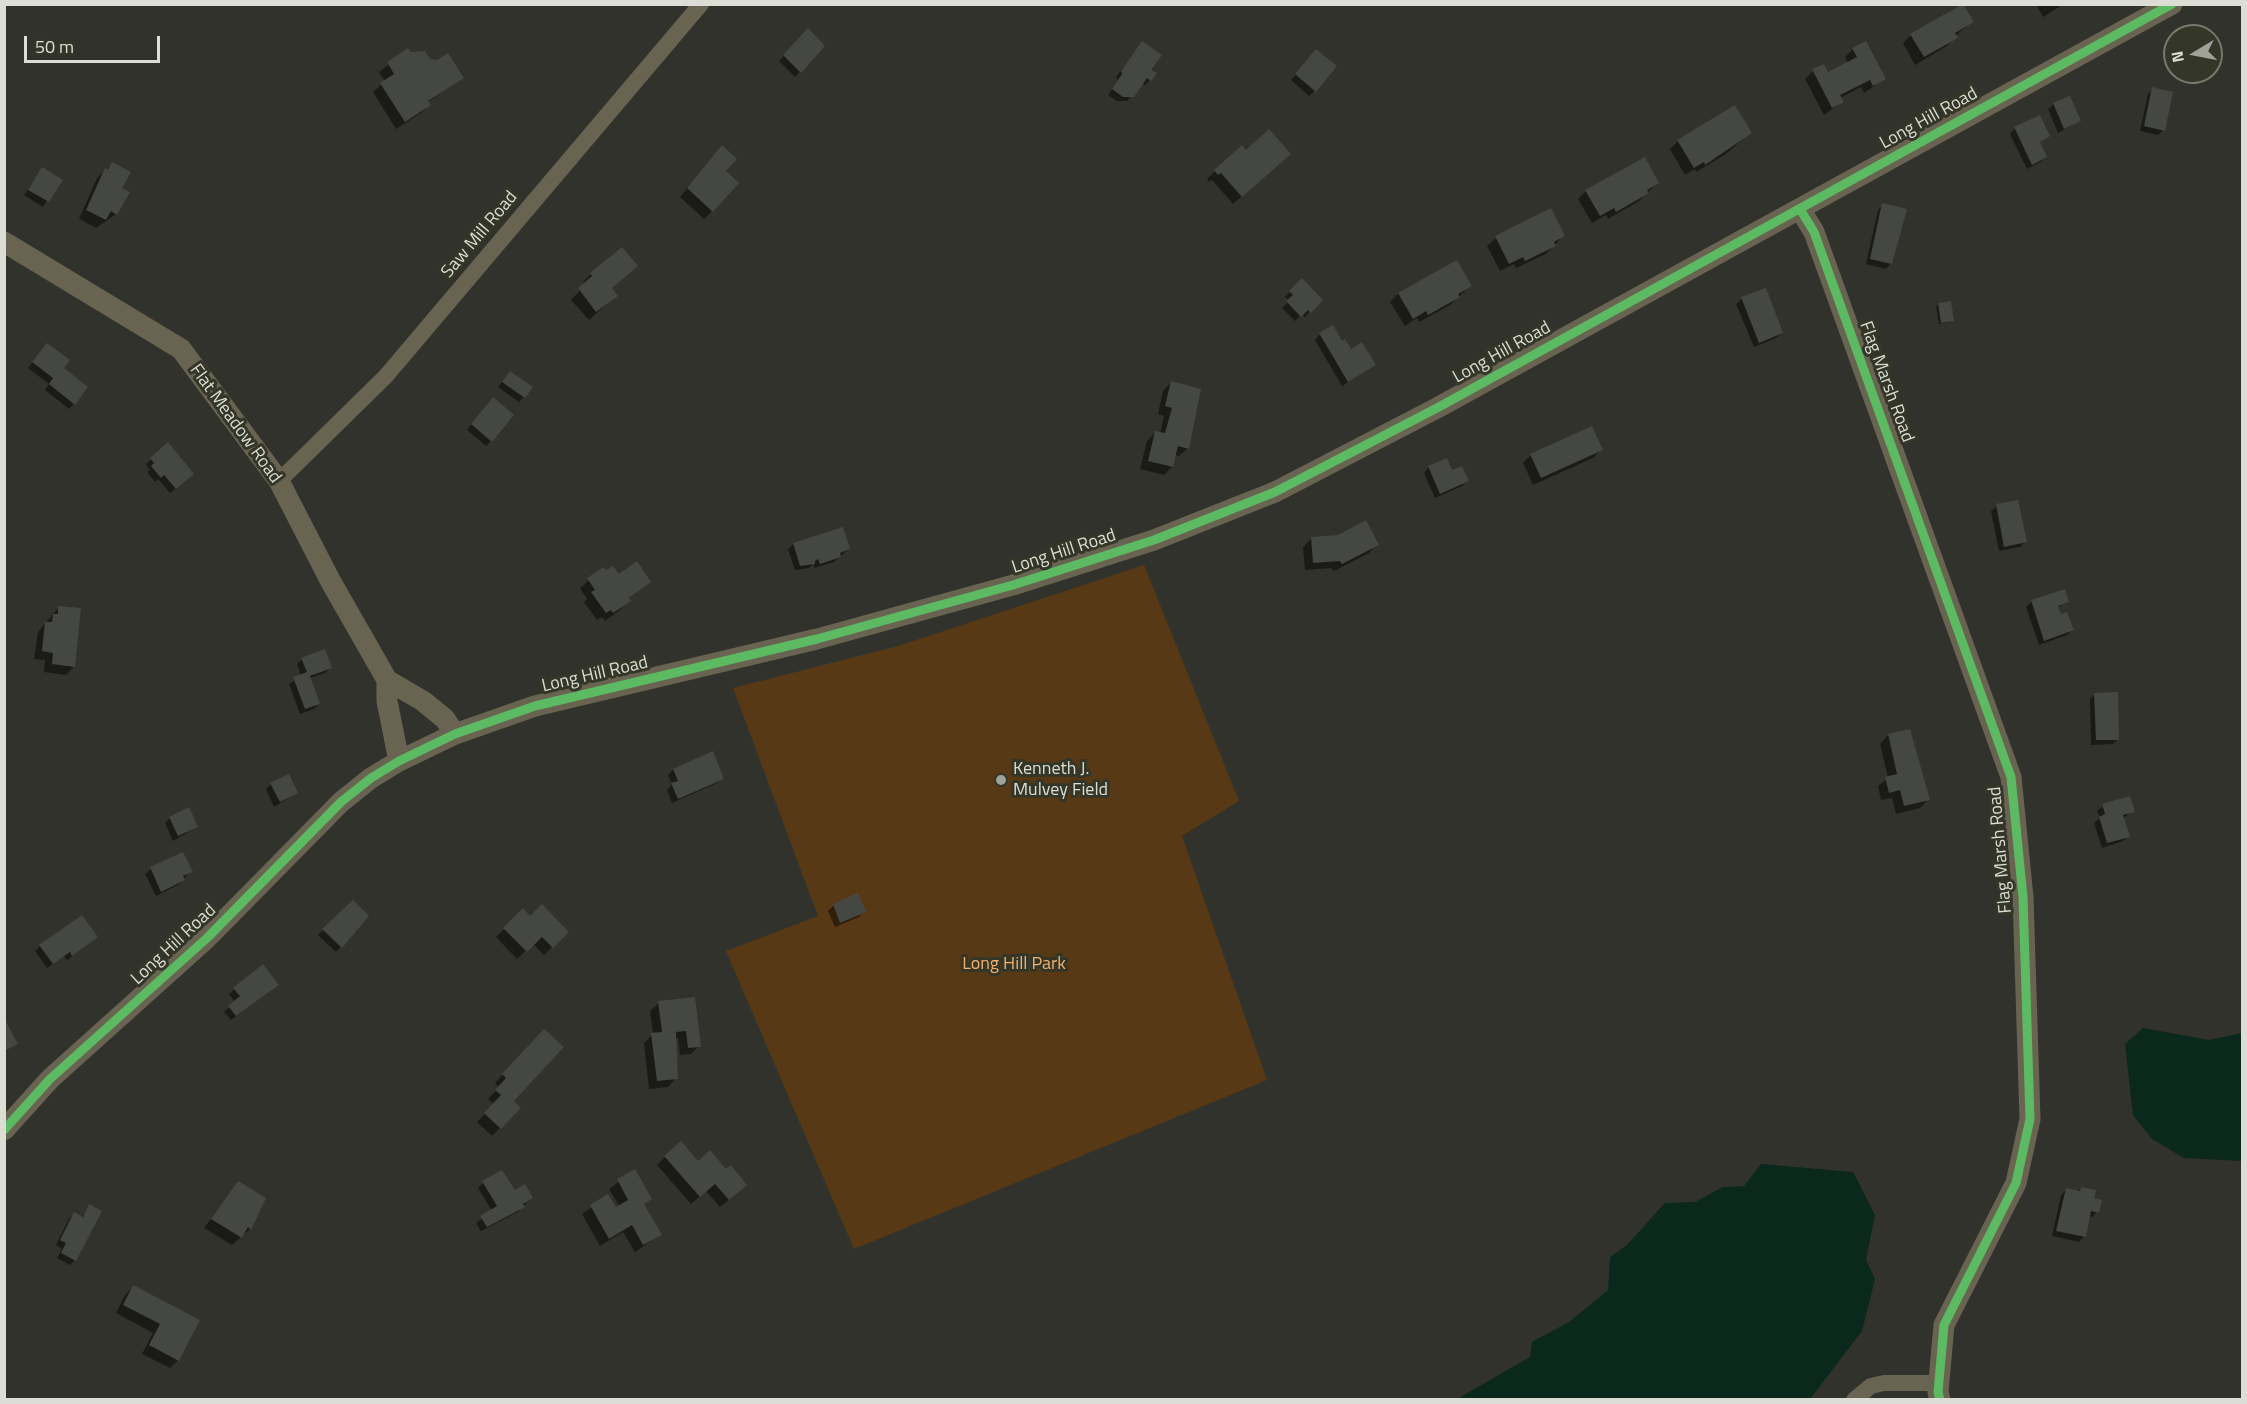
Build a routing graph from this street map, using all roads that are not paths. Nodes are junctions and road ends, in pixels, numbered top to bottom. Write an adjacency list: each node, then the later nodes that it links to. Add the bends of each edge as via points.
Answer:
1 (701, 4): 5 (street, Saw Mill Road, via 386,376)
2 (2172, 4): 3 (street, Long Hill Road)
3 (1800, 209): 7 (street, Long Hill Road, via 1353,453 1212,518 959,601 535,706); 10 (street, Flag Marsh Road, via 1814,232 2011,777 2024,897 2030,1119 2016,1183 1944,1325)
4 (4, 242): 5 (street, Flat Meadow Road, via 181,349)
5 (279, 482): 6 (street, Flat Meadow Road)
6 (387, 680): 7 (street, Flat Meadow Road, via 423,701 445,719); 8 (street, Flat Meadow Road, via 387,701)
7 (455, 734): 8 (street, Long Hill Road)
8 (399, 761): 9 (street, Long Hill Road, via 341,802 199,945 50,1079)
9 (4, 1130)
10 (1939, 1391): 11 (street, via 1884,1383 1871,1386)
11 (1854, 1400)

